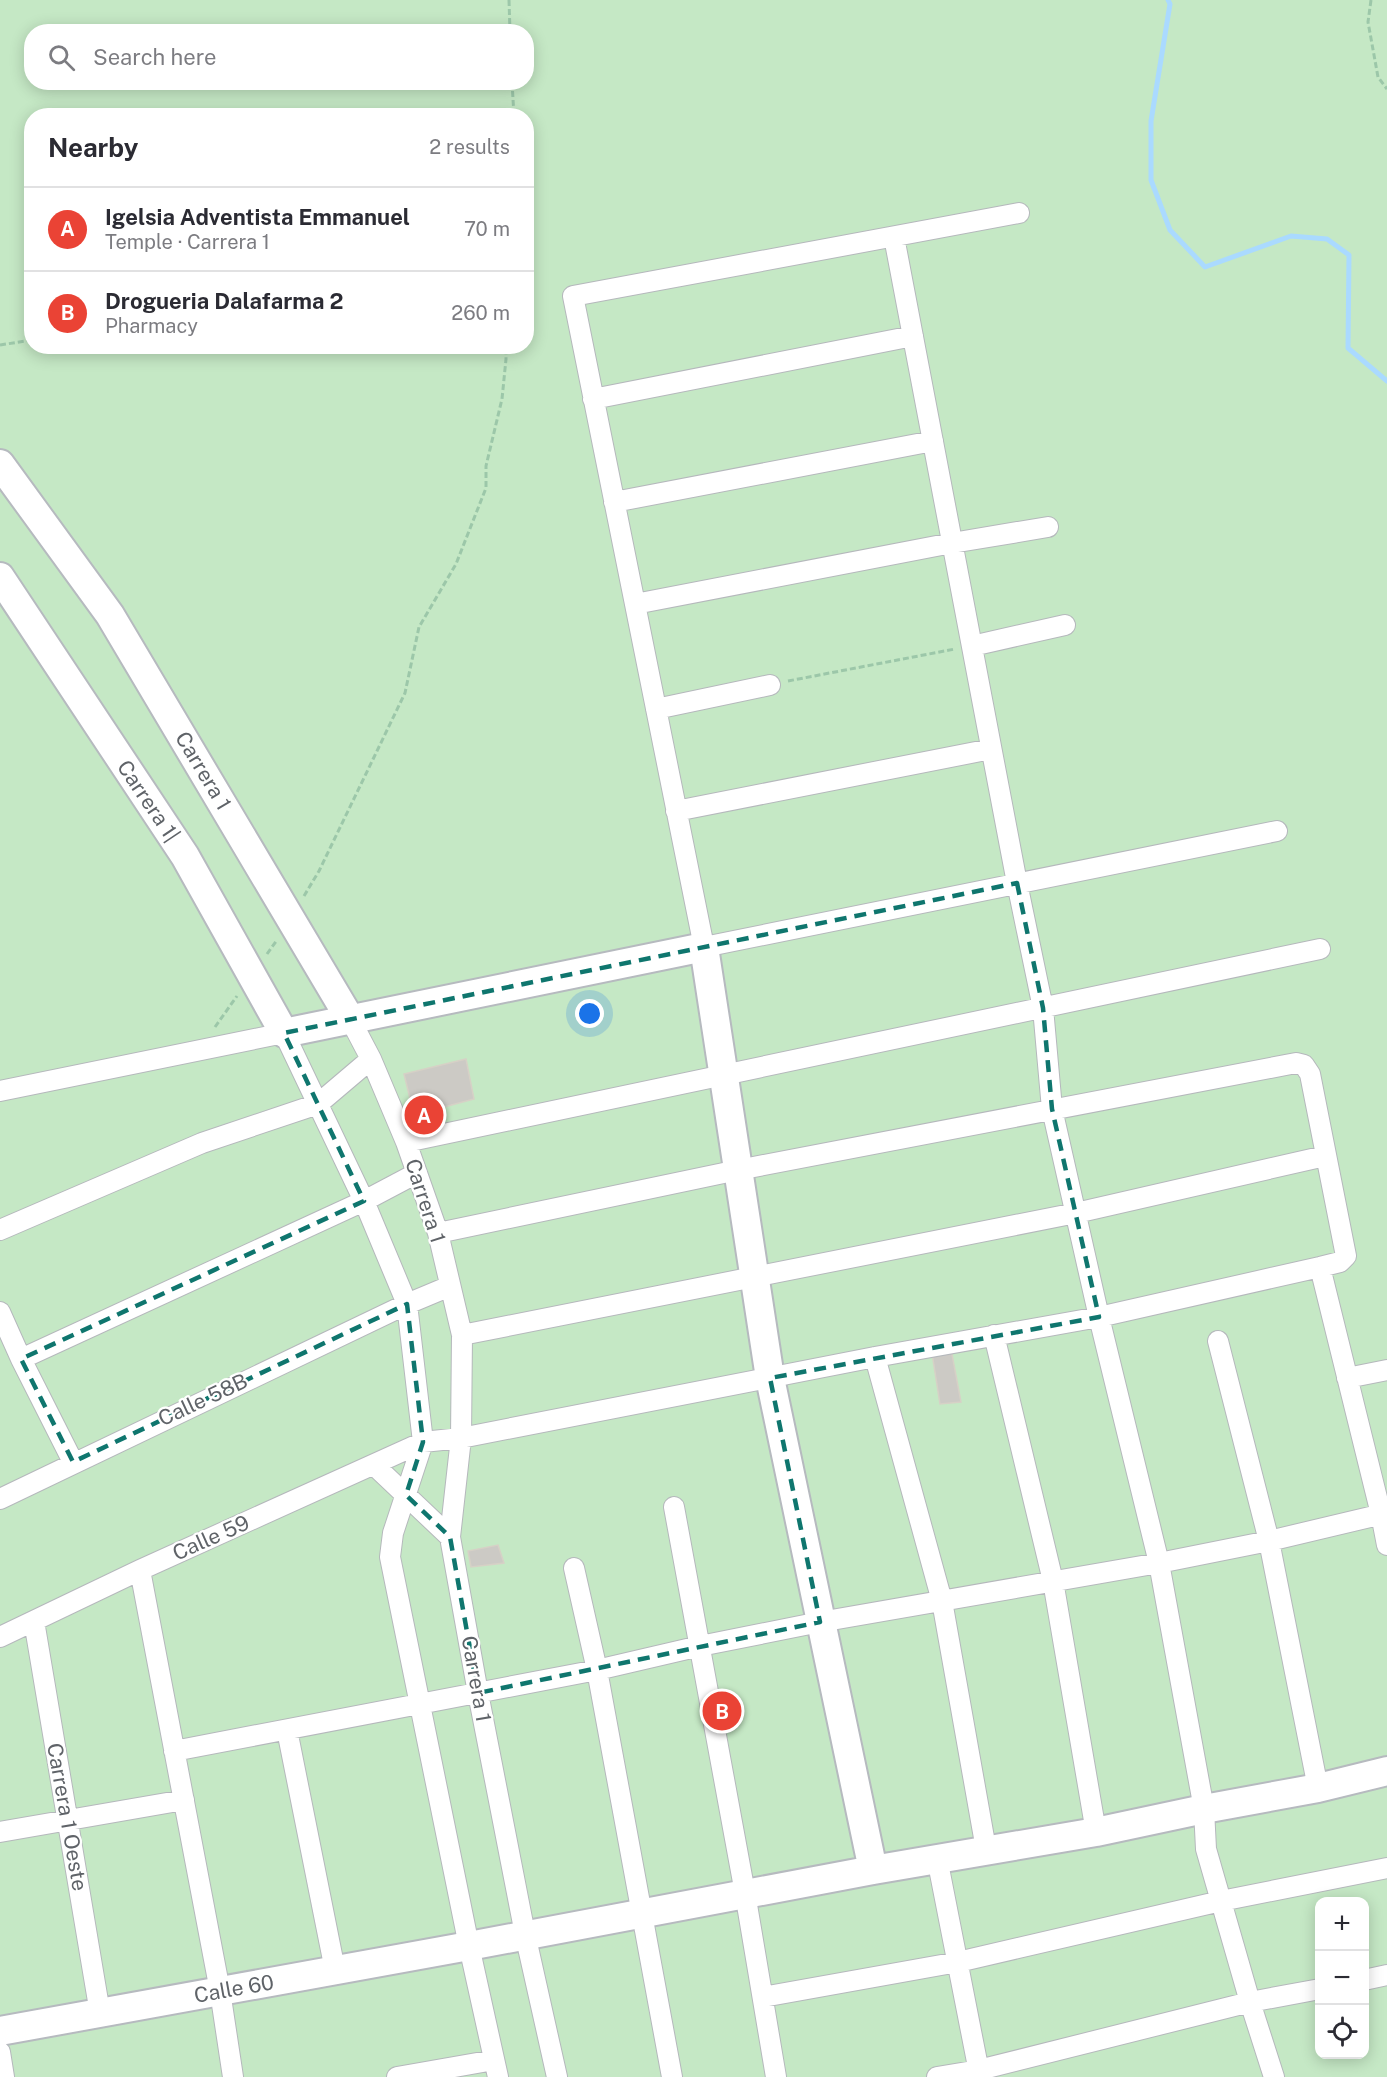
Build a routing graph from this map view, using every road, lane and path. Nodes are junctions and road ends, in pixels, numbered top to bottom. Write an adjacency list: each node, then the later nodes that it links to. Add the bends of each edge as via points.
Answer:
1 (509, 0): 3 (path)
2 (1371, 0): 4 (path, via 1368,22 1378,77)
3 (510, 24)
4 (1387, 89)
5 (512, 90): 6 (path)
6 (514, 108)
7 (1019, 213): 8 (street)
8 (894, 237): 9 (street); 13 (street, via 573,296)
9 (913, 336): 13 (street); 14 (street)
10 (24, 341): 11 (path)
11 (0, 345)
12 (506, 354): 29 (path, via 502,399 486,465 486,488 456,564 419,627 405,693 323,862)
13 (593, 399): 16 (street)
14 (933, 441): 16 (street); 18 (street)
15 (3, 473): 29 (street, Carrera 1, via 110,615)
16 (614, 502): 20 (street)
17 (1048, 527): 18 (street)
18 (952, 543): 20 (street); 22 (street)
19 (0, 577): 32 (street, Carrera 1|, via 185,856)
20 (635, 604): 24 (street)
21 (1065, 625): 22 (street)
22 (972, 646): 23 (path); 25 (street)
23 (771, 685): 24 (street)
24 (656, 709): 26 (street)
25 (992, 749): 26 (street); 28 (street)
26 (676, 811): 30 (street)
27 (1277, 831): 28 (street)
28 (1017, 883): 30 (street); 33 (street)
29 (291, 918): 32 (path); 34 (street, Carrera 1)
30 (704, 947): 34 (street); 38 (street)
31 (1320, 949): 33 (street)
32 (253, 976): 35 (street, Carrera 1|); 36 (path)
33 (1043, 1008): 38 (street); 41 (street)
34 (350, 1020): 35 (street); 37 (street, Carrera 1)
35 (284, 1033): 36 (street); 40 (street)
36 (202, 1050): 39 (street)
37 (371, 1059): 40 (street); 42 (street, Carrera 1)
38 (724, 1075): 42 (street); 44 (street)
39 (0, 1091)
40 (318, 1104): 46 (street); 48 (street, via 202,1143)
41 (1052, 1109): 43 (street, via 1296,1063 1304,1065 1310,1074); 44 (street); 47 (street)
42 (406, 1142): 45 (street, Carrera 1)
43 (1325, 1156): 47 (street); 50 (street, Calle 59, via 1346,1256 1340,1262)
44 (738, 1170): 49 (street); 51 (street)
45 (417, 1173): 46 (street); 49 (street, Carrera 1)
46 (364, 1201): 53 (street); 60 (street)
47 (1076, 1213): 51 (street); 55 (street)
48 (0, 1230)
49 (438, 1233): 52 (street, Carrera 1)
50 (1320, 1267): 55 (street, Calle 59); 63 (street)
51 (754, 1275): 56 (street); 62 (street)
52 (450, 1286): 53 (street, Calle 58B); 56 (street, Carrera 1)
53 (407, 1304): 65 (street); 66 (street, Calle 58B)
54 (0, 1312): 60 (street)
55 (1099, 1317): 57 (street, Calle 59); 75 (street)
56 (462, 1335): 64 (street, Carrera 1)
57 (994, 1335): 59 (street, Calle 59); 78 (street)
58 (1218, 1341): 73 (street)
59 (875, 1357): 62 (street, Calle 59); 79 (street)
60 (21, 1359): 66 (street)
61 (1387, 1370): 63 (street)
62 (770, 1378): 64 (street, Calle 59); 81 (street)
63 (1347, 1378): 71 (street)
64 (461, 1438): 65 (street, Calle 59); 72 (street, Carrera 1)
65 (423, 1442): 67 (street, Calle 59); 68 (street)
66 (73, 1462): 69 (street, Calle 58B)
67 (374, 1465): 68 (street); 77 (street, Calle 59)
68 (406, 1495): 72 (street); 86 (street, via 393,1533 390,1557)
69 (0, 1499)
70 (674, 1507): 83 (street)
71 (1384, 1513): 73 (street); 74 (street)
72 (450, 1537): 85 (street, Carrera 1)
73 (1269, 1541): 75 (street); 90 (street)
74 (1387, 1545)
75 (1159, 1563): 78 (street); 92 (street)
76 (574, 1568): 84 (street)
77 (140, 1570): 80 (street, Calle 59); 88 (street)
78 (1053, 1581): 79 (street); 95 (street)
79 (942, 1601): 81 (street); 96 (street)
80 (34, 1621): 82 (street, Calle 59); 93 (street, Carrera 1 Oeste)
81 (820, 1622): 83 (street); 99 (street)
82 (0, 1637)
83 (700, 1646): 84 (street); 100 (street)
84 (597, 1670): 85 (street); 102 (street)
85 (478, 1693): 86 (street); 103 (street, Carrera 1)
86 (420, 1704): 87 (street); 104 (street)
87 (287, 1730): 88 (street); 106 (street)
88 (174, 1751): 91 (street)
89 (1387, 1771): 90 (street, Calle 60)
90 (1318, 1788): 92 (street, Calle 60)
91 (184, 1800): 93 (street); 110 (street)
92 (1204, 1809): 95 (street, Calle 60); 101 (street, via 1206,1849)
93 (67, 1820): 94 (street); 113 (street, Carrera 1 Oeste)
94 (0, 1832)
95 (1096, 1832): 96 (street, Calle 60)
96 (986, 1849): 97 (street, Calle 60)
97 (938, 1858): 99 (street, Calle 60); 105 (street)
98 (1387, 1868): 101 (street)
99 (873, 1870): 100 (street, Calle 60)
100 (745, 1893): 102 (street, Calle 60); 111 (street)
101 (1221, 1901): 105 (street); 112 (street)
102 (642, 1913): 103 (street, Calle 60); 122 (street)
103 (525, 1934): 104 (street, Calle 60); 121 (street, Carrera 1)
104 (469, 1946): 106 (street, Calle 60); 116 (street)
105 (958, 1962): 111 (street); 117 (street)
106 (335, 1970): 110 (street, Calle 60)
107 (1387, 1975): 108 (street)
108 (1369, 1979)
109 (1315, 1990): 112 (street)
110 (220, 1991): 113 (street, Calle 60); 119 (street)
111 (763, 1997): 123 (street)
112 (1250, 2002): 117 (street); 125 (street)
113 (100, 2013): 114 (street, Calle 60)
114 (0, 2031)
115 (0, 2052): 118 (street)
116 (496, 2068): 120 (street)
117 (980, 2073): 124 (street)
118 (4, 2077)
119 (233, 2077)
120 (397, 2077)
121 (557, 2077)
122 (672, 2077)
123 (776, 2077)
124 (937, 2077)
125 (1274, 2077)

